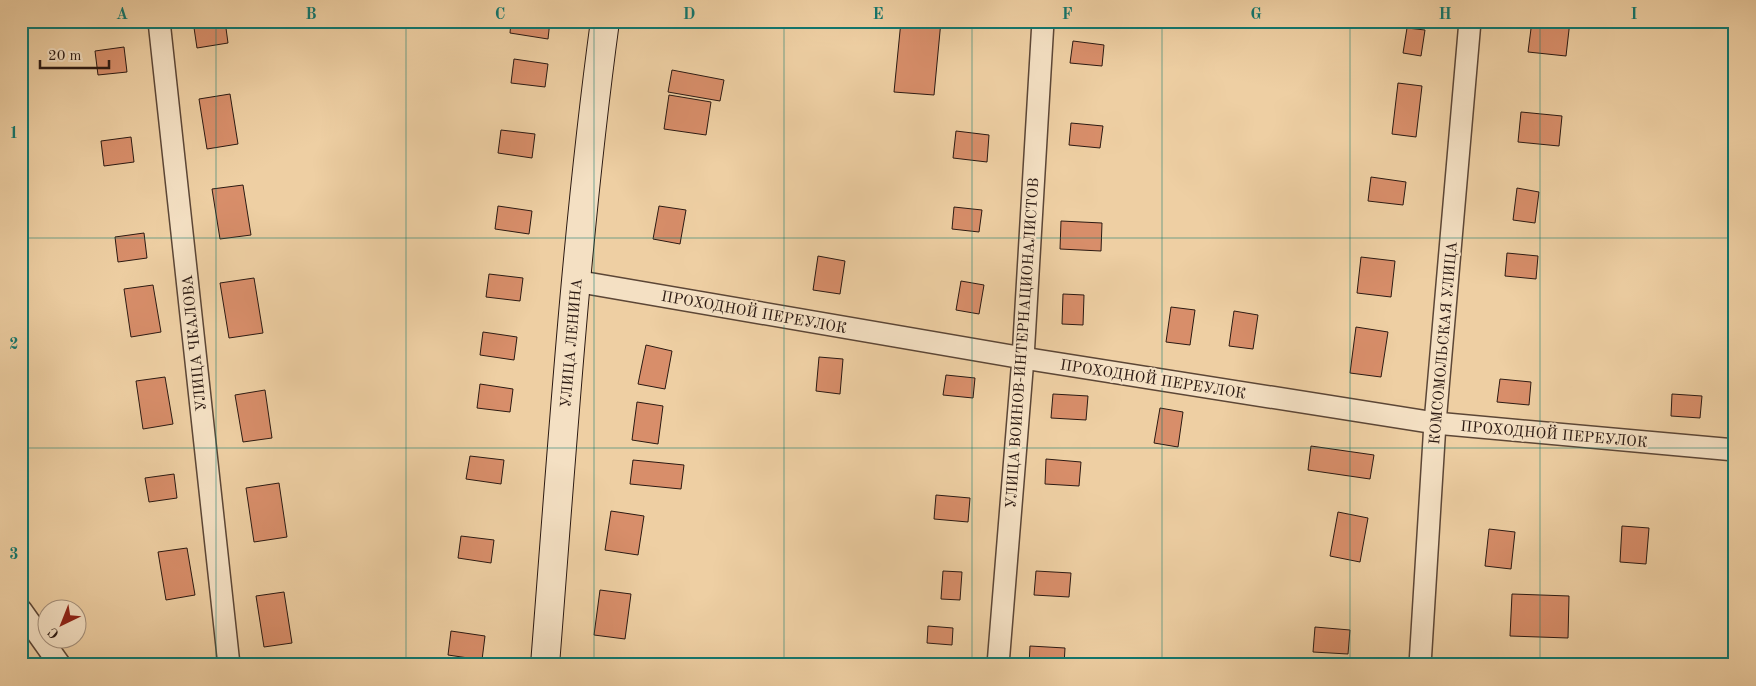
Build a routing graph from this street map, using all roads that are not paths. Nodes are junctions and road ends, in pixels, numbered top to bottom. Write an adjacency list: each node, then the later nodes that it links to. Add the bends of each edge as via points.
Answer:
1 (159, 21): 11 (street, УЛИЦА ЧКАЛОВА)
2 (605, 21): 5 (main road, УЛИЦА ЛЕНИНА, via 590,128)
3 (1043, 21): 6 (street, УЛИЦА ВОИНОВ-ИНТЕРНАЦИОНАЛИСТОВ)
4 (1470, 21): 7 (street, КОМСОМОЛЬСКАЯ УЛИЦА)
5 (575, 280): 6 (street, ПРОХОДНОЙ ПЕРЕУЛОК); 12 (main road, УЛИЦА ЛЕНИНА)
6 (1023, 358): 7 (street, ПРОХОДНОЙ ПЕРЕУЛОК); 13 (street, УЛИЦА ВОИНОВ-ИНТЕРНАЦИОНАЛИСТОВ)
7 (1436, 423): 8 (street, ПРОХОДНОЙ ПЕРЕУЛОК); 14 (street, КОМСОМОЛЬСКАЯ УЛИЦА)
8 (1735, 450)
9 (21, 610): 10 (street)
10 (60, 665)
11 (229, 665)
12 (545, 665)
13 (998, 665)
14 (1420, 665)

